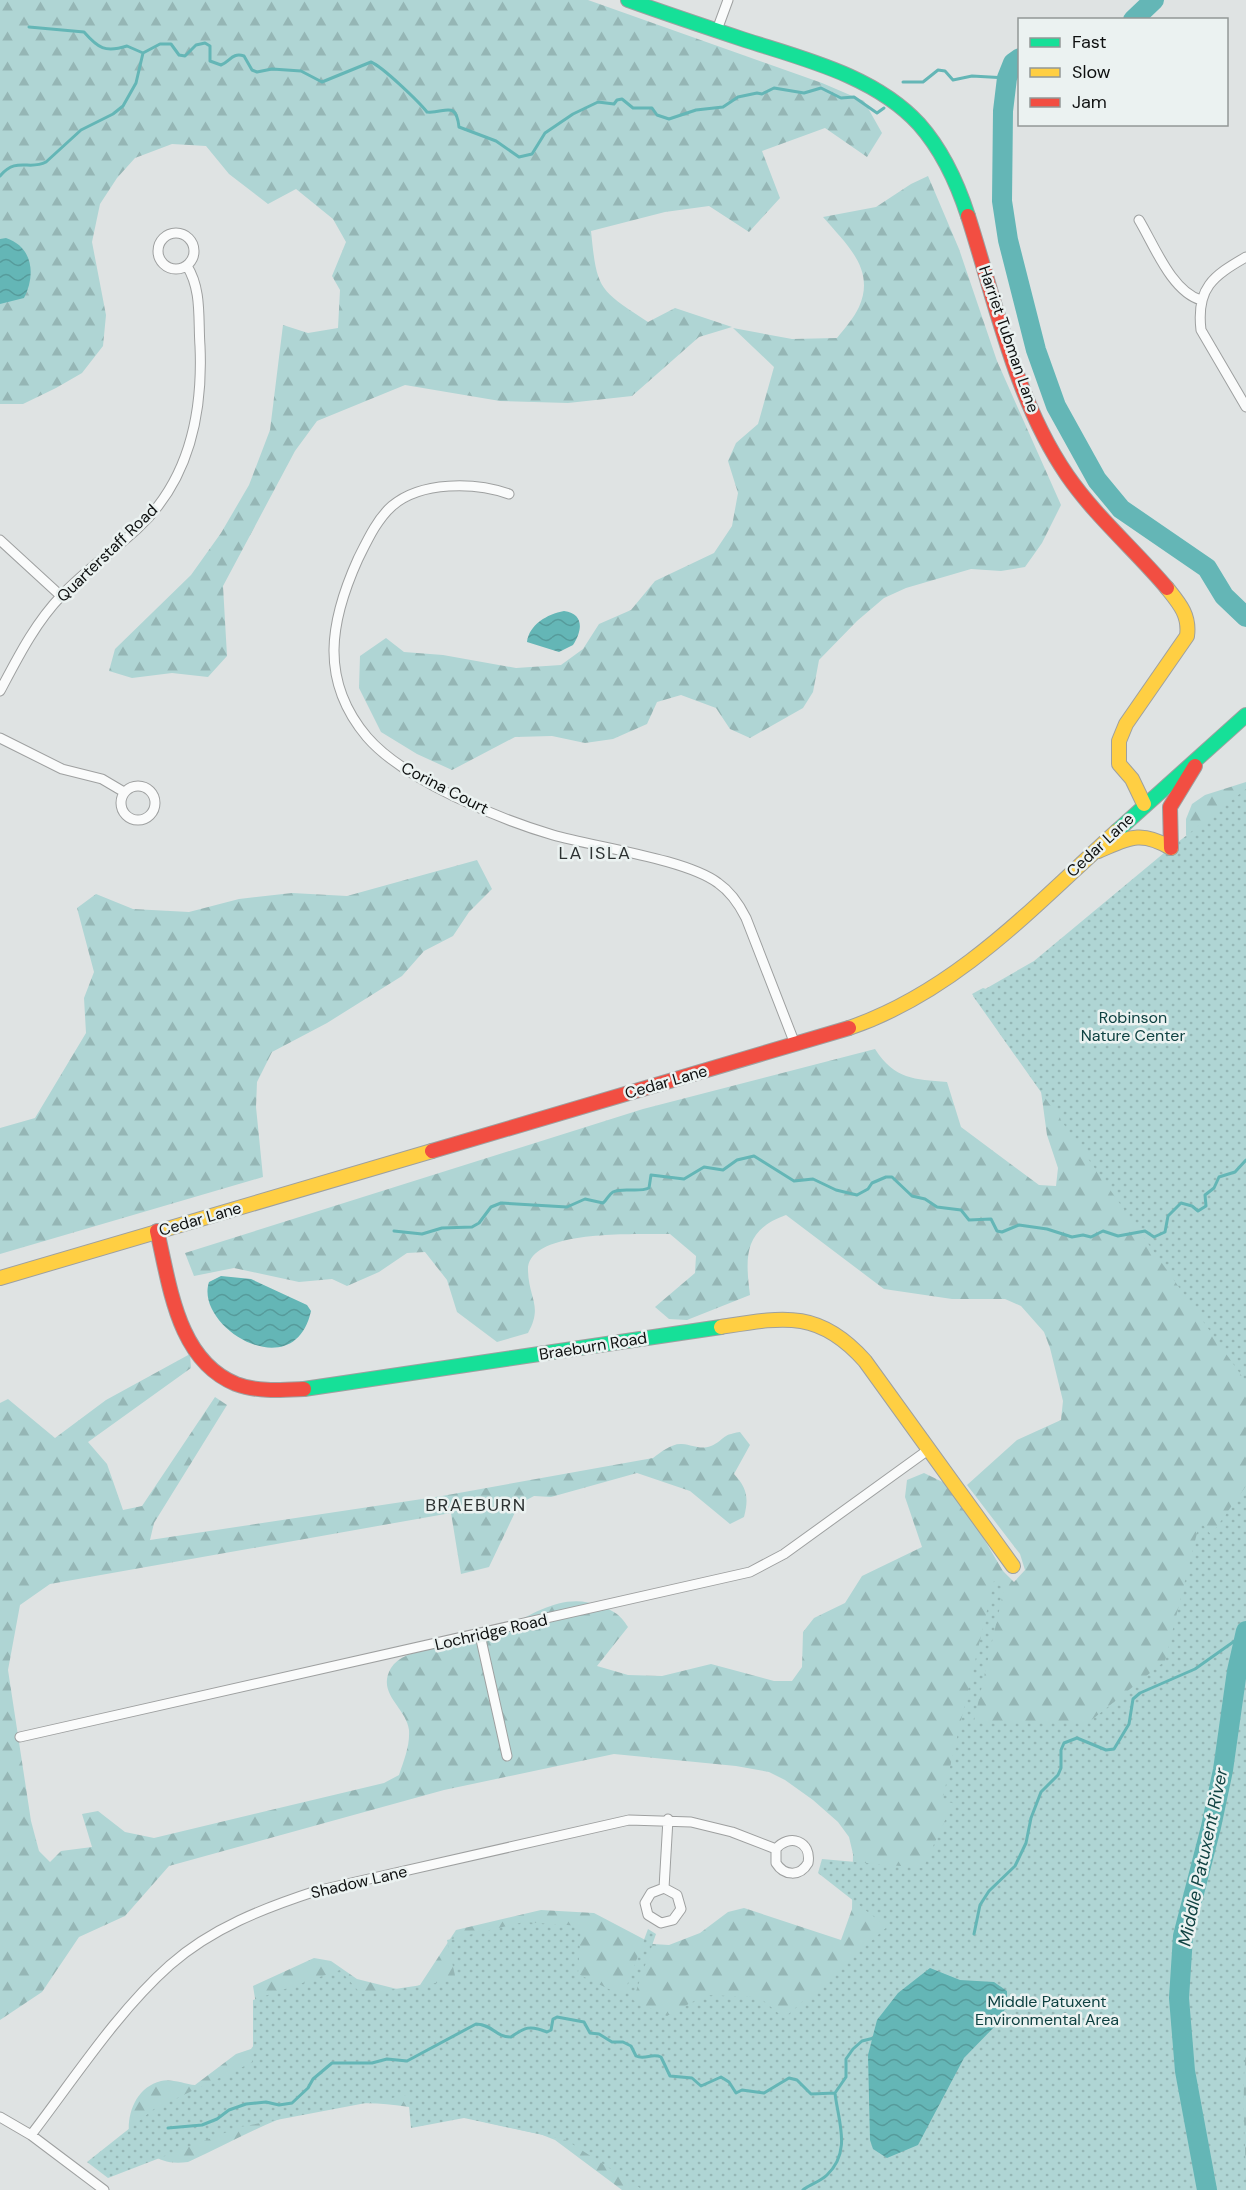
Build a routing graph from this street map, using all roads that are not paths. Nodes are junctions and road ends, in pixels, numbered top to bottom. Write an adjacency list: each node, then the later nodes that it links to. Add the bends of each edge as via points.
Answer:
1 (628, 0): 3 (street, Harriet Tubman Lane)
2 (728, 0): 3 (street)
3 (717, 30): 17 (street, Harriet Tubman Lane, via 866,84 901,107 941,154 961,196 1013,360 1046,439 1083,498 1178,601 1188,618 1185,642 1147,691 1117,746 1118,763)
4 (1139, 220): 7 (street, via 1179,288)
5 (1246, 256): 7 (street, via 1214,278)
6 (187, 267): 6 (street, Quarterstaff Road, via 195,251 189,238 176,233 165,237 158,248 160,260 171,269); 11 (street, Quarterstaff Road, via 197,289 201,377 196,421 184,459 174,483 153,512)
7 (1201, 300): 8 (street, via 1202,330)
8 (1246, 407)
9 (509, 494): 19 (street, Corina Court, via 485,486 440,489 413,494 384,514 364,547 337,612 336,676 348,708 367,737 391,760 448,792 526,826 685,868 716,881 735,899 746,918)
10 (0, 540): 11 (street)
11 (61, 596): 12 (street, Quarterstaff Road, via 23,648)
12 (0, 691)
13 (1245, 716): 15 (street, Cedar Lane)
14 (0, 738): 16 (street, via 62,770 102,779)
15 (1202, 754): 17 (street, Cedar Lane); 18 (street, via 1170,807 1171,848 1144,835)
16 (124, 792)
17 (1144, 804): 18 (street, Cedar Lane)
18 (1091, 854): 19 (street, Cedar Lane, via 975,959 928,994 881,1017)
19 (795, 1044): 20 (street, Cedar Lane)
20 (157, 1231): 21 (street, Cedar Lane); 22 (street, Braeburn Road, via 188,1341 213,1373 245,1389 313,1389 789,1317 814,1322 846,1340)
21 (0, 1278)
22 (928, 1450): 23 (street, Braeburn Road); 24 (street, Lochridge Road, via 784,1554 750,1572)
23 (1013, 1566)
24 (480, 1635): 25 (street, Lochridge Road); 26 (street)
25 (20, 1737)
26 (507, 1756)
27 (668, 1819): 28 (street, Shadow Lane, via 711,1826); 29 (street); 31 (street, Shadow Lane, via 610,1823 316,1891 244,1917 195,1947 148,1986)
28 (776, 1849)
29 (664, 1888)
30 (0, 2117): 31 (street)
31 (31, 2135): 32 (street)
32 (104, 2190)

